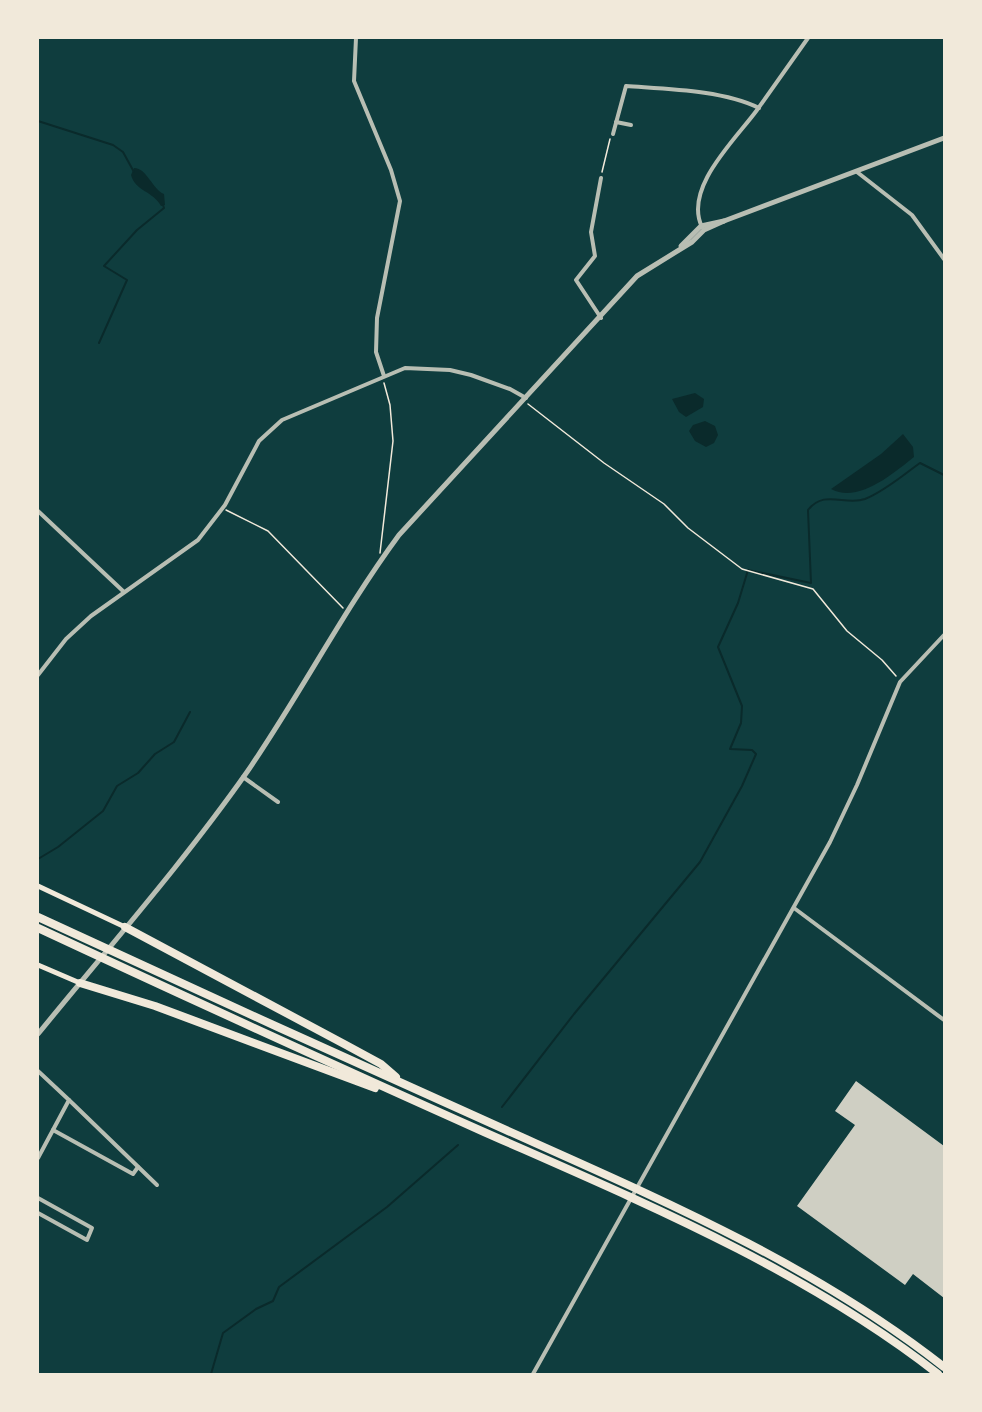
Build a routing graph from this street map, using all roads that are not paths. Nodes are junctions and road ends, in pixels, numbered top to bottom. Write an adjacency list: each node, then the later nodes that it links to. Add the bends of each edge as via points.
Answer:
1 (356, 38): 13 (street, via 354,81 400,201 377,318 376,352)
2 (808, 38): 3 (street)
3 (759, 108): 4 (street, via 680,90 626,86); 10 (street, via 720,155 708,177 697,215)
4 (616, 122): 5 (street); 6 (street)
5 (631, 125)
6 (613, 134)
7 (945, 138): 8 (street)
8 (857, 172): 10 (street); 11 (street, via 912,215)
9 (600, 178): 12 (street, via 591,232 595,256 576,280)
10 (703, 228): 12 (street, via 678,250 637,276)
11 (945, 259)
12 (601, 318): 14 (street)
13 (384, 376): 14 (street, via 405,368 450,370 510,389); 16 (street, via 292,415 271,428 259,441 222,509 198,540)
14 (525, 400): 19 (street, via 382,558)
15 (38, 511): 16 (street)
16 (124, 592): 18 (street, via 74,632)
17 (945, 635): 22 (street, via 900,682 858,785)
18 (38, 675)
19 (243, 777): 20 (street); 24 (street)
20 (278, 802)
21 (38, 886): 24 (main road)
22 (794, 908): 28 (street); 41 (street)
23 (38, 916): 31 (highway)
24 (125, 927): 27 (street); 31 (highway, via 381,1064)
25 (38, 928): 32 (highway)
26 (38, 964): 27 (main road)
27 (80, 983): 29 (street); 32 (highway, via 155,1005 376,1089)
28 (944, 1018)
29 (38, 1034)
30 (38, 1071): 33 (street)
31 (406, 1085): 40 (highway, via 756,1246 875,1316)
32 (399, 1094): 42 (highway, via 642,1203 825,1297)
33 (69, 1100): 34 (street); 36 (street)
34 (53, 1130): 35 (street); 36 (street, via 133,1174)
35 (38, 1158)
36 (138, 1167): 37 (street)
37 (157, 1185)
38 (38, 1198): 39 (street, via 92,1228 87,1240)
39 (38, 1213)
40 (945, 1367)
41 (533, 1374)
42 (938, 1374)

